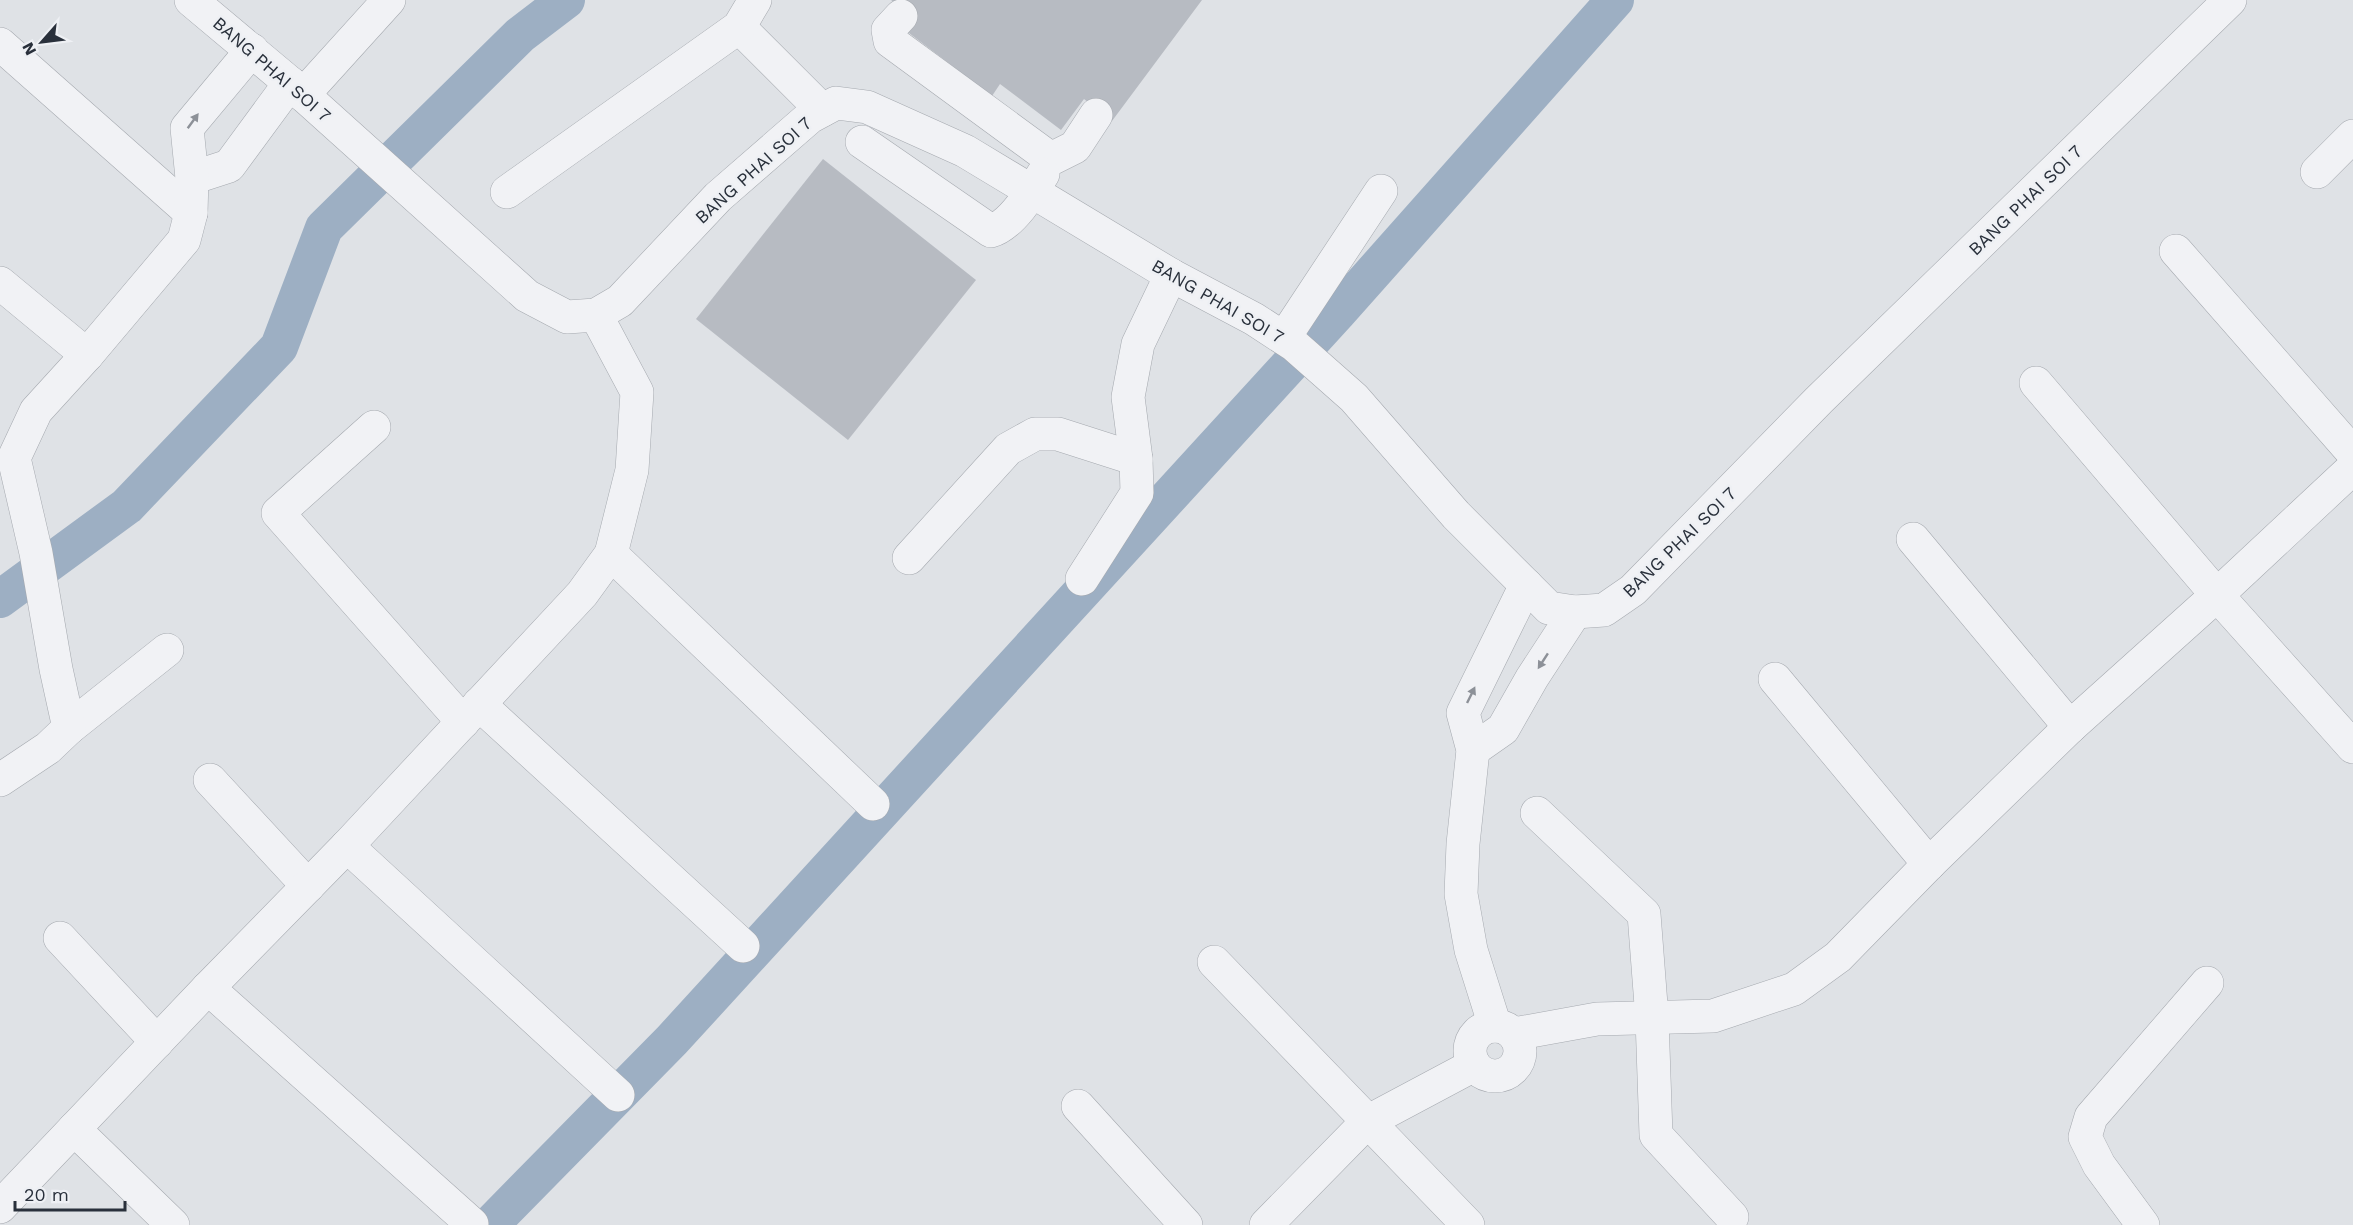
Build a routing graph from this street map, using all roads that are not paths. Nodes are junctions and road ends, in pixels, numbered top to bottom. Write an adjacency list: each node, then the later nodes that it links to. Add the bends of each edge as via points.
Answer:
1 (191, 0): 7 (street, BANG PHAI SOI 7)
2 (389, 0): 8 (street)
3 (2230, 0): 38 (street, BANG PHAI SOI 7, via 1819,400 1633,590 1604,610)
4 (747, 14): 9 (street); 17 (street)
5 (901, 16): 13 (street, via 888,30 890,41)
6 (0, 44): 19 (street)
7 (252, 50): 8 (street, BANG PHAI SOI 7); 15 (street, one-way to 7, via 187,128)
8 (297, 89): 15 (street, via 229,166); 23 (street, BANG PHAI SOI 7, via 527,296 567,317)
9 (822, 110): 18 (street, BANG PHAI SOI 7, via 836,103 867,107 965,151); 23 (street, BANG PHAI SOI 7, via 718,197 620,301)
10 (1096, 115): 13 (street, via 1075,147)
11 (2353, 136): 14 (street)
12 (862, 142): 18 (street, via 991,231 1001,228)
13 (1051, 159): 18 (street)
14 (2317, 172)
15 (192, 177): 19 (street)
16 (1381, 191): 24 (street)
17 (507, 192)
18 (1032, 192): 21 (street, BANG PHAI SOI 7)
19 (191, 213): 25 (street, via 183,240)
20 (2176, 252): 29 (street)
21 (1171, 275): 24 (street, BANG PHAI SOI 7, via 1254,319); 30 (street, via 1137,344 1128,397)
22 (0, 283): 25 (street)
23 (596, 315): 33 (street, via 637,392 632,471)
24 (1298, 349): 36 (street, BANG PHAI SOI 7, via 1354,398 1456,515)
25 (87, 355): 28 (street)
26 (2036, 383): 37 (street)
27 (374, 427): 41 (street, via 278,513)
28 (12, 434): 43 (street)
29 (2353, 453)
30 (1136, 459): 34 (street, via 1058,434 1035,434 1008,449); 35 (street, via 1137,493)
31 (2353, 468): 37 (street)
32 (1913, 539): 42 (street)
33 (611, 554): 41 (street, via 582,594); 48 (street)
34 (909, 558)
35 (1082, 579)
36 (1526, 585): 38 (street, BANG PHAI SOI 7, via 1549,608); 45 (street, one-way to 36, via 1463,713)
37 (2217, 595): 42 (street); 44 (street)
38 (1575, 612): 45 (street, one-way to 45, via 1503,729)
39 (167, 650): 43 (street)
40 (1776, 679): 51 (street)
41 (471, 713): 50 (street); 54 (street)
42 (2070, 727): 51 (street)
43 (69, 728): 46 (street, via 48,748)
44 (2353, 747)
45 (1473, 750): 59 (street, via 1461,894 1471,950)
46 (0, 780)
47 (210, 780): 52 (street)
48 (873, 804)
49 (1537, 813): 58 (street, via 1644,914)
50 (347, 846): 52 (street); 61 (street)
51 (1929, 864): 58 (street, via 1838,957 1794,989 1713,1016)
52 (308, 886): 57 (street)
53 (60, 938): 60 (street)
54 (743, 946)
55 (1214, 962): 63 (street)
56 (2207, 983): 72 (street, via 2091,1117 2085,1137 2099,1165)
57 (208, 988): 60 (street); 67 (street)
58 (1652, 1018): 59 (street, via 1597,1019); 66 (street, via 1656,1135)
59 (1504, 1030): 63 (street, via 1518,1044 1520,1055 1509,1072 1491,1076 1474,1065)
60 (157, 1042): 64 (street)
61 (618, 1095)
62 (1078, 1106): 69 (street)
63 (1367, 1122): 70 (street); 71 (street)
64 (74, 1129): 65 (street); 68 (street)
65 (0, 1207)
66 (1732, 1217)
67 (472, 1224)
68 (173, 1225)
69 (1186, 1225)
70 (1266, 1225)
71 (1468, 1225)
72 (2143, 1225)

